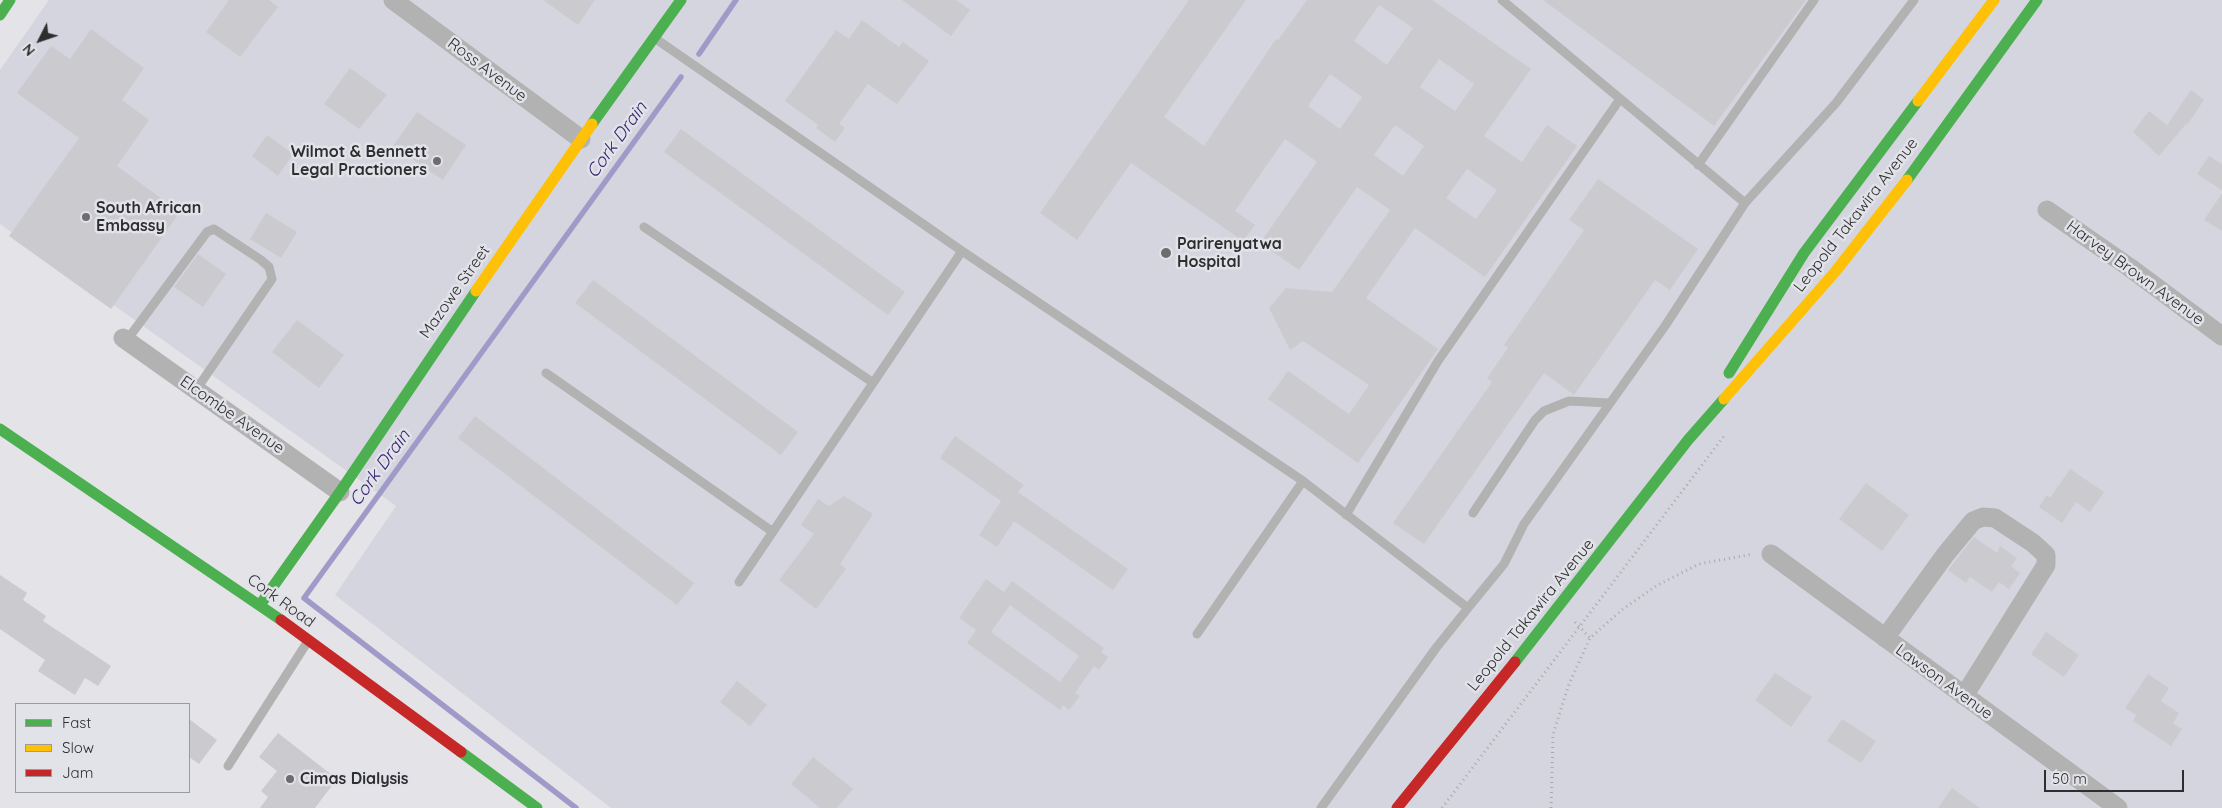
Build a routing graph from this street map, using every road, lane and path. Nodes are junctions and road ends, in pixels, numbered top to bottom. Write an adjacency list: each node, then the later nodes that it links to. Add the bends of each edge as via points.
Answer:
1 (10, 0): 9 (main road)
2 (393, 0): 12 (street, Ross Avenue)
3 (682, 0): 10 (main road, Mazowe Street)
4 (1502, 0): 11 (lane)
5 (1814, 0): 13 (lane)
6 (1914, 0): 14 (lane, via 1847,90)
7 (1994, 0): 25 (main road, Leopold Takawira Avenue, via 1804,253)
8 (2037, 0): 25 (main road, Leopold Takawira Avenue, via 1835,272)
9 (0, 15)
10 (654, 38): 12 (main road, Mazowe Street); 17 (lane)
11 (1620, 100): 13 (lane); 29 (lane, via 1438,361)
12 (581, 139): 27 (main road, Mazowe Street)
13 (1698, 165): 14 (lane)
14 (1745, 203): 23 (lane, via 1675,311)
15 (2047, 210): 18 (street, Harvey Brown Avenue)
16 (644, 227): 21 (lane)
17 (962, 251): 21 (lane); 26 (lane)
18 (2222, 336)
19 (125, 339): 22 (street, Elcombe Avenue); 22 (lane, via 207,232 214,229 261,260 269,267 272,279)
20 (546, 373): 30 (lane)
21 (872, 382): 30 (lane)
22 (196, 390): 27 (street, Elcombe Avenue)
23 (1609, 403): 28 (lane, via 1569,401 1544,411); 34 (lane, via 1524,524 1504,564)
24 (0, 429): 33 (main road, Cork Road)
25 (1688, 440): 42 (main road, Leopold Takawira Avenue)
26 (1303, 480): 29 (lane); 35 (lane)
27 (340, 492): 33 (main road, Mazowe Street)
28 (1473, 514)
29 (1346, 515): 34 (lane)
30 (773, 532): 32 (lane)
31 (1771, 554): 36 (street, Lawson Avenue); 43 (path, via 1699,564 1656,586 1590,638 1569,684 1553,734)
32 (739, 582)
33 (260, 605): 37 (main road, Cork Road)
34 (1468, 608): 41 (lane)
35 (1197, 634)
36 (1885, 638): 38 (street, Lawson Avenue); 38 (street, via 1973,521 1983,517 1995,518 2033,543 2046,555 2046,565)
37 (308, 641): 39 (lane); 40 (main road, Cork Road)
38 (1964, 696): 44 (street, Lawson Avenue)
39 (228, 766)
40 (537, 808)
41 (1321, 808)
42 (1397, 808)
43 (1551, 808)
44 (2118, 808)

